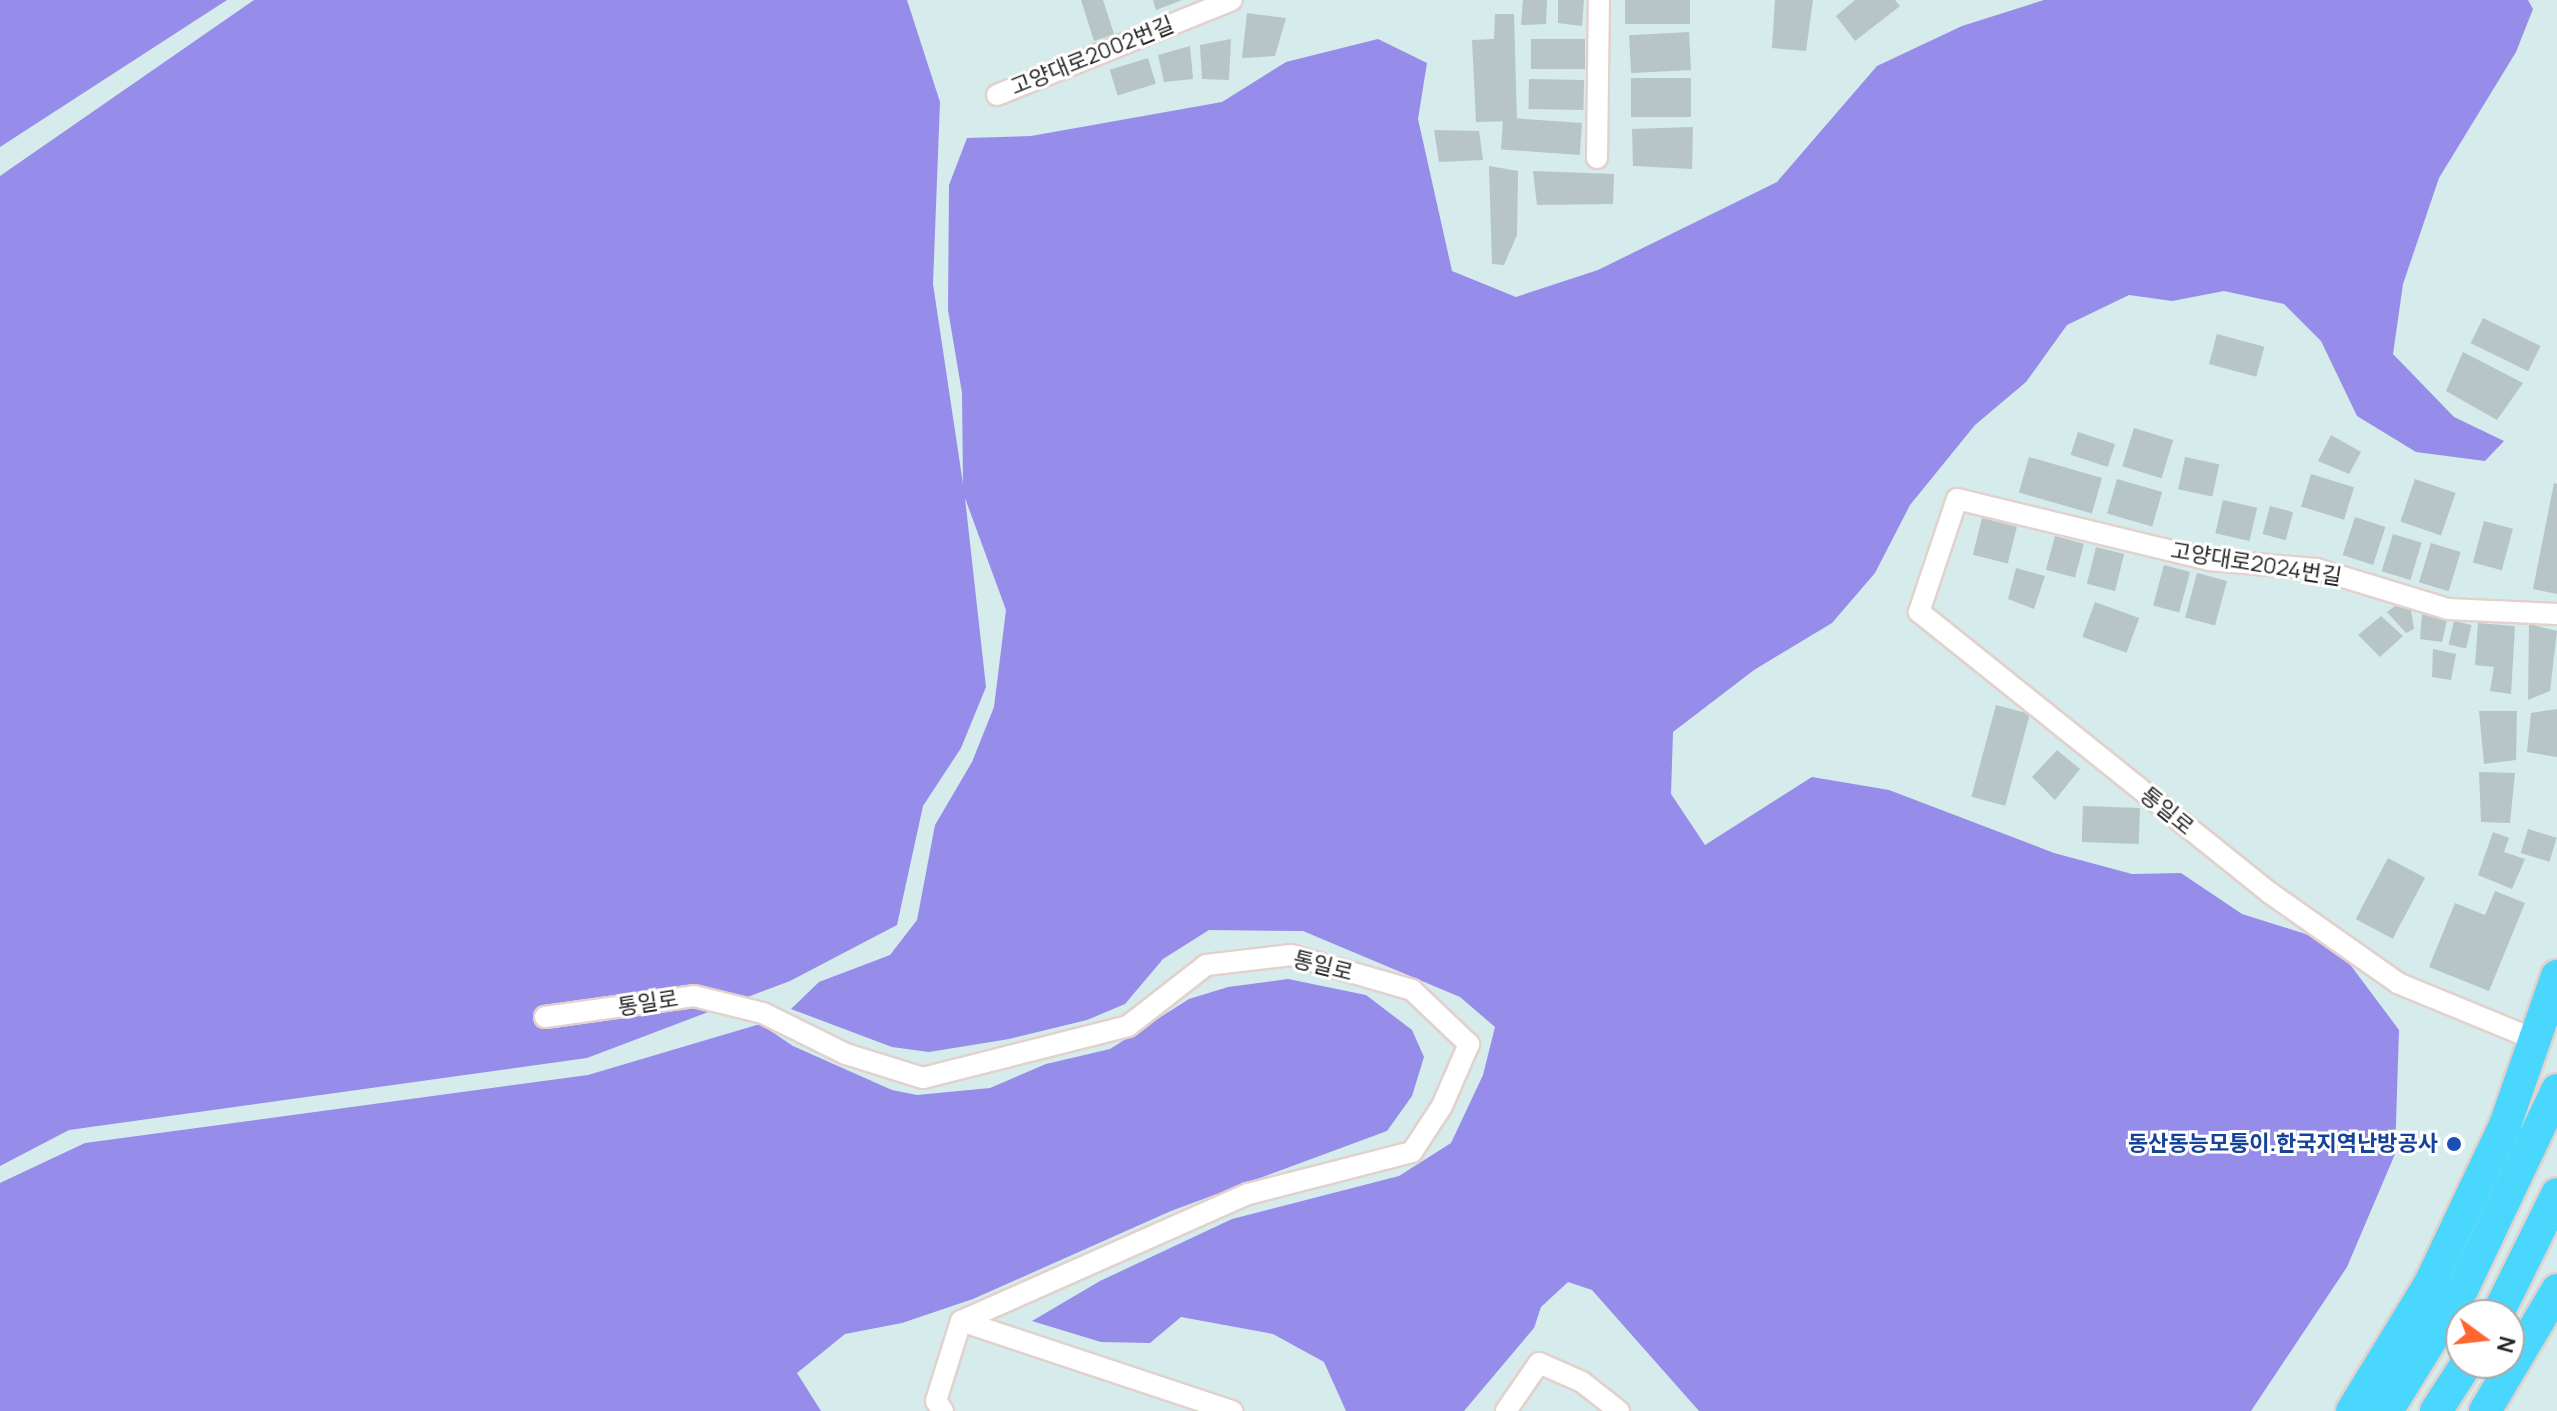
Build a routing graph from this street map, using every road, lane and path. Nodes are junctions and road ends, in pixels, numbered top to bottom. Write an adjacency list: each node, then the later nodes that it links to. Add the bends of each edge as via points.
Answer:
1 (1232, 0): 3 (street, 고양대로2002번길)
2 (1599, 0): 4 (street)
3 (997, 95)
4 (1597, 158)
5 (1957, 499): 6 (street, 고양대로2024번길, via 2209,560 2317,569 2448,609); 9 (street, 통일로, via 1919,612 2270,893 2398,983)
6 (2557, 614)
7 (2557, 976): 9 (main road)
8 (545, 1017): 14 (street, 통일로, via 694,996 763,1013 846,1054 923,1078 1128,1026 1206,965 1291,955 1412,990 1469,1044 1442,1106 1412,1152 1248,1194)
9 (2536, 1040): 20 (main road, via 2505,1125 2430,1283)
10 (2557, 1090): 21 (main road, via 2463,1288)
11 (2557, 1194): 13 (main road)
12 (2557, 1290): 23 (main road)
13 (2505, 1299)
14 (961, 1321): 16 (street, via 936,1401); 17 (street)
15 (2457, 1379): 22 (main road)
16 (943, 1411)
17 (1232, 1411)
18 (1506, 1411): 19 (street, via 1539,1363 1582,1382)
19 (1619, 1411)
20 (2352, 1411)
21 (2387, 1411)
22 (2436, 1411)
23 (2485, 1411)

